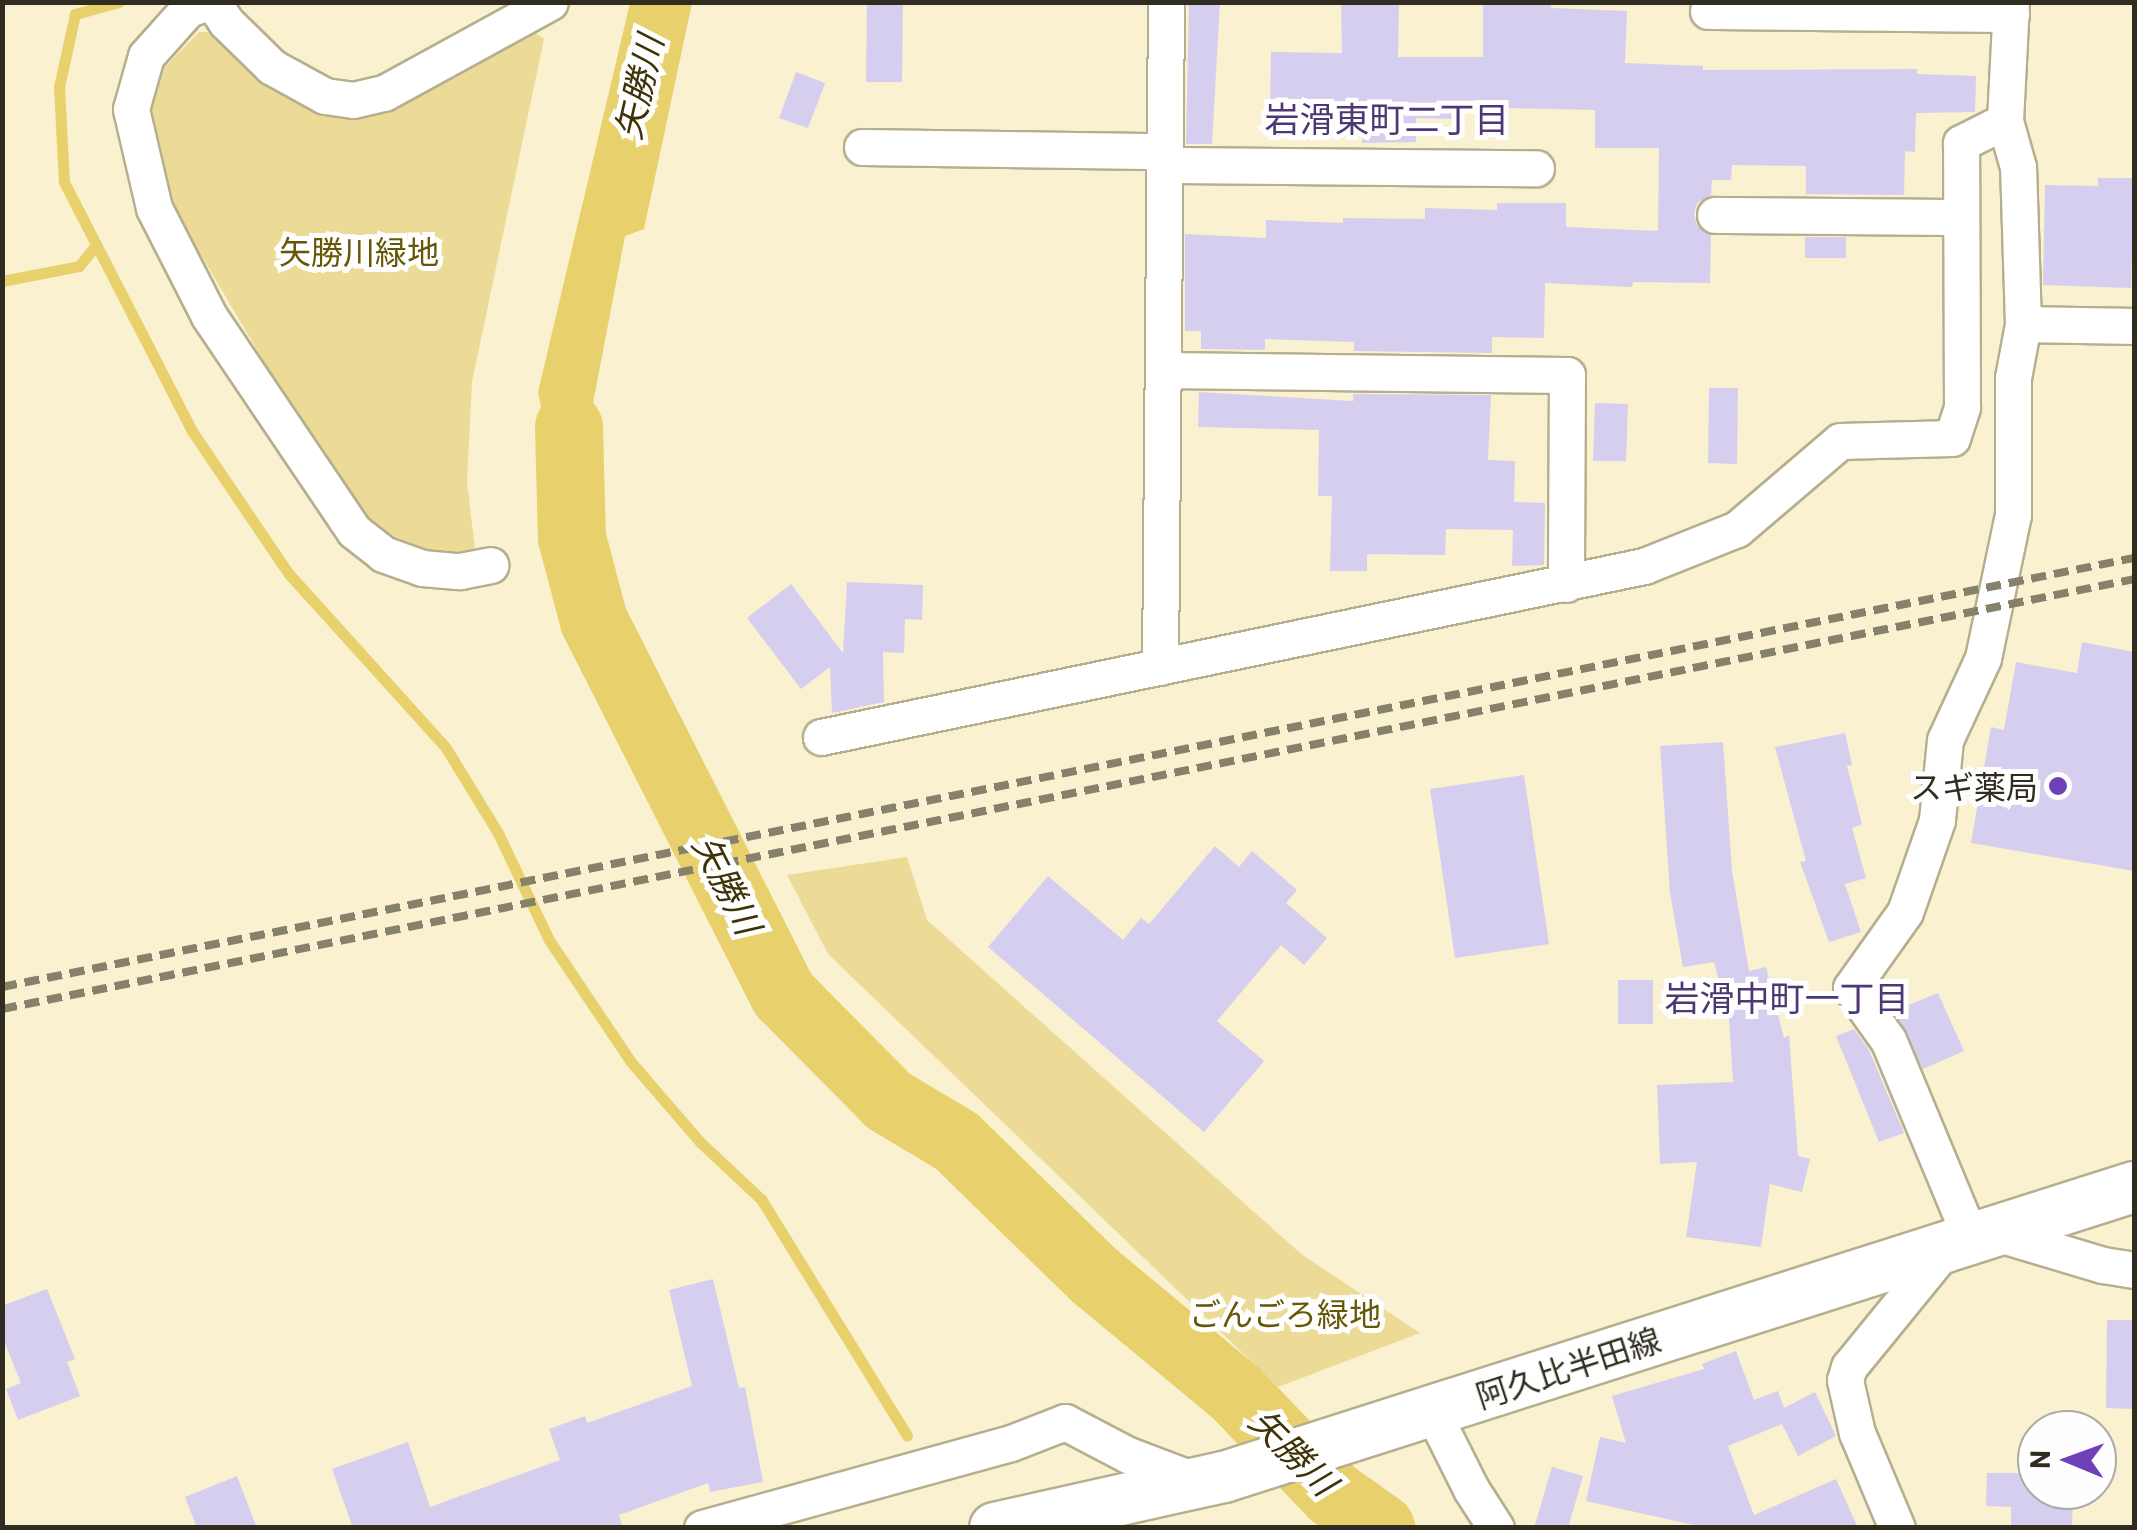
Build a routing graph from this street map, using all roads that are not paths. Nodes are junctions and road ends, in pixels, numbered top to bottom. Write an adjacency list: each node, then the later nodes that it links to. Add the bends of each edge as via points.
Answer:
1 (211, 2): 2 (street, via 272,67 325,96 352,100 384,92); 15 (street, via 188,9 146,56 131,108 154,208 209,316 354,531 383,554 422,568)
2 (550, 2)
3 (1166, 2): 8 (street)
4 (2011, 8): 5 (street); 6 (street)
5 (1708, 11)
6 (2005, 121): 11 (street, via 1961,142); 12 (street, via 2018,167)
7 (862, 147): 8 (street)
8 (1165, 158): 9 (street); 14 (street)
9 (1536, 168)
10 (1715, 216): 11 (street)
11 (1960, 217): 16 (street, via 1962,407 1952,438 1840,442 1737,530 1644,566)
12 (2022, 324): 13 (street); 20 (street, via 2013,378 2013,516 1983,658 1945,740 1937,820 1905,912 1852,988 1888,1040)
13 (2134, 326)
14 (1164, 370): 16 (street, via 1567,375); 17 (street)
15 (490, 565)
16 (1566, 584): 17 (street)
17 (1160, 667): 18 (street)
18 (822, 737)
19 (2134, 1187): 20 (main road, 阿久比半田線)
20 (1970, 1240): 21 (street); 22 (main road, 阿久比半田線); 27 (street, via 1848,1367 1857,1433)
21 (2134, 1270)
22 (1432, 1411): 23 (main road, 阿久比半田線); 26 (street)
23 (1212, 1480): 24 (street, via 1128,1455 1066,1422); 25 (main road, 阿久比半田線)
24 (702, 1528)
25 (995, 1528)
26 (1496, 1528)
27 (1897, 1528)

